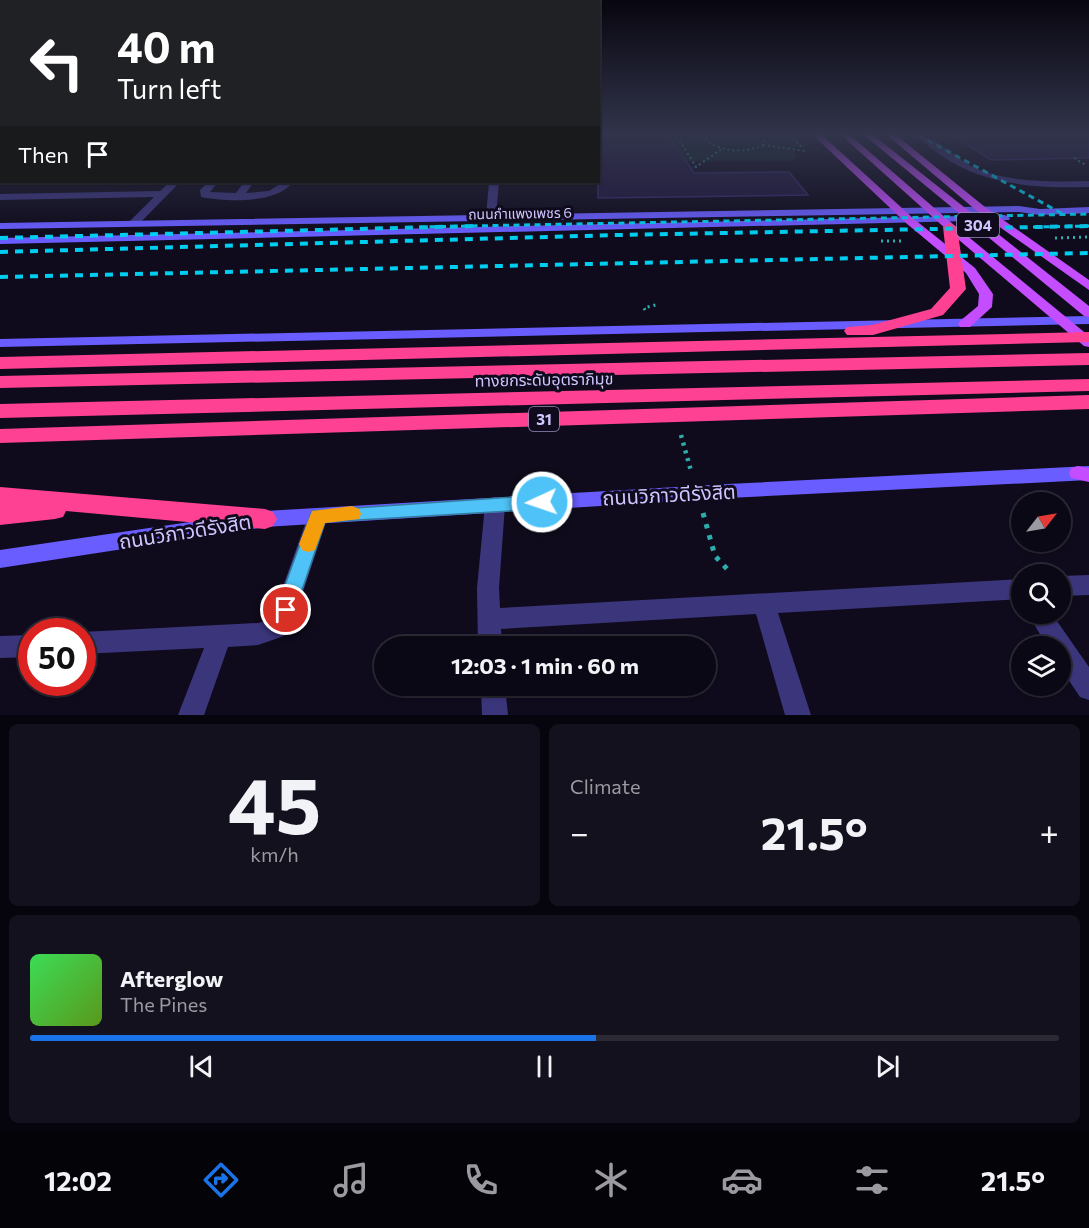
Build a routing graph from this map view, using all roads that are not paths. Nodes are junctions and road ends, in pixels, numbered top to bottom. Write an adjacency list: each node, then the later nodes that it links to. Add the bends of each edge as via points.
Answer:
1 (852, 168): 7 (main road)
2 (883, 168): 26 (main road, 304)
3 (908, 168): 29 (main road, 304)
4 (932, 168): 6 (main road)
5 (969, 168): 13 (street, via 1018,184)
6 (942, 177): 7 (main road, via 944,186 920,191 895,189); 17 (main road)
7 (863, 179): 18 (main road)
8 (174, 183): 14 (street)
9 (212, 183): 15 (street, via 205,195)
10 (248, 183): 15 (street)
11 (287, 183): 15 (street, via 271,194)
12 (494, 183): 21 (street)
13 (1089, 184)
14 (163, 194): 16 (street); 24 (street)
15 (239, 196)
16 (0, 197)
17 (981, 209): 18 (main road, ถนนกำแพงเพชร 6); 20 (main road, ถนนกำแพงเพชร 6); 22 (main road)
18 (898, 210): 21 (main road, ถนนกำแพงเพชร 6); 23 (main road)
19 (1089, 210): 20 (main road, ถนนกำแพงเพชร 6)
20 (1040, 212): 22 (main road, ถนนกำแพงเพชร 6)
21 (491, 216): 24 (main road, ถนนกำแพงเพชร 6)
22 (995, 219): 23 (main road, ถนนกำแพงเพชร 6); 28 (main road)
23 (910, 221): 27 (main road, ถนนกำแพงเพชร 6); 31 (main road, via 972,271 986,294 986,307)
24 (134, 223): 25 (main road, ถนนกำแพงเพชร 6)
25 (0, 226)
26 (950, 227): 34 (main road, 304); 36 (highway, via 958,289 937,312 873,330 708,338 220,349)
27 (0, 241)
28 (1089, 286)
29 (1089, 313)
30 (1089, 320): 31 (main road)
31 (965, 324): 33 (main road)
32 (1089, 337): 36 (highway)
33 (0, 343)
34 (1089, 343)
35 (1089, 359): 37 (highway, ทางยกระดับอุตราภิมุข)
36 (0, 362)
37 (0, 382)
38 (1089, 385): 40 (highway, ทางยกระดับอุตราภิมุข / 31)
39 (1089, 402): 41 (highway, 31)
40 (0, 411)
41 (0, 436)
42 (1086, 474): 44 (main road, ถนนวิภาวดีรังสิต)
43 (0, 496): 45 (highway)
44 (495, 504): 47 (main road, ถนนวิภาวดีรังสิต); 54 (street)
45 (102, 507): 46 (highway); 48 (highway)
46 (0, 514)
47 (318, 516): 48 (main road, ถนนวิภาวดีรังสิต); 57 (street, via 286,610 276,628)
48 (265, 519): 49 (main road, ถนนวิภาวดีรังสิต)
49 (0, 559)
50 (1089, 585): 51 (street)
51 (1071, 586)
52 (1011, 590): 53 (street)
53 (764, 603): 54 (street); 65 (street)
54 (488, 619): 56 (street)
55 (1047, 624): 61 (street)
56 (489, 636)
57 (220, 637): 58 (street); 63 (street)
58 (96, 642)
59 (18, 646): 60 (street)
60 (0, 647)
61 (1089, 688)
62 (494, 696): 64 (street)
63 (190, 715)
64 (495, 715)
65 (798, 715)

